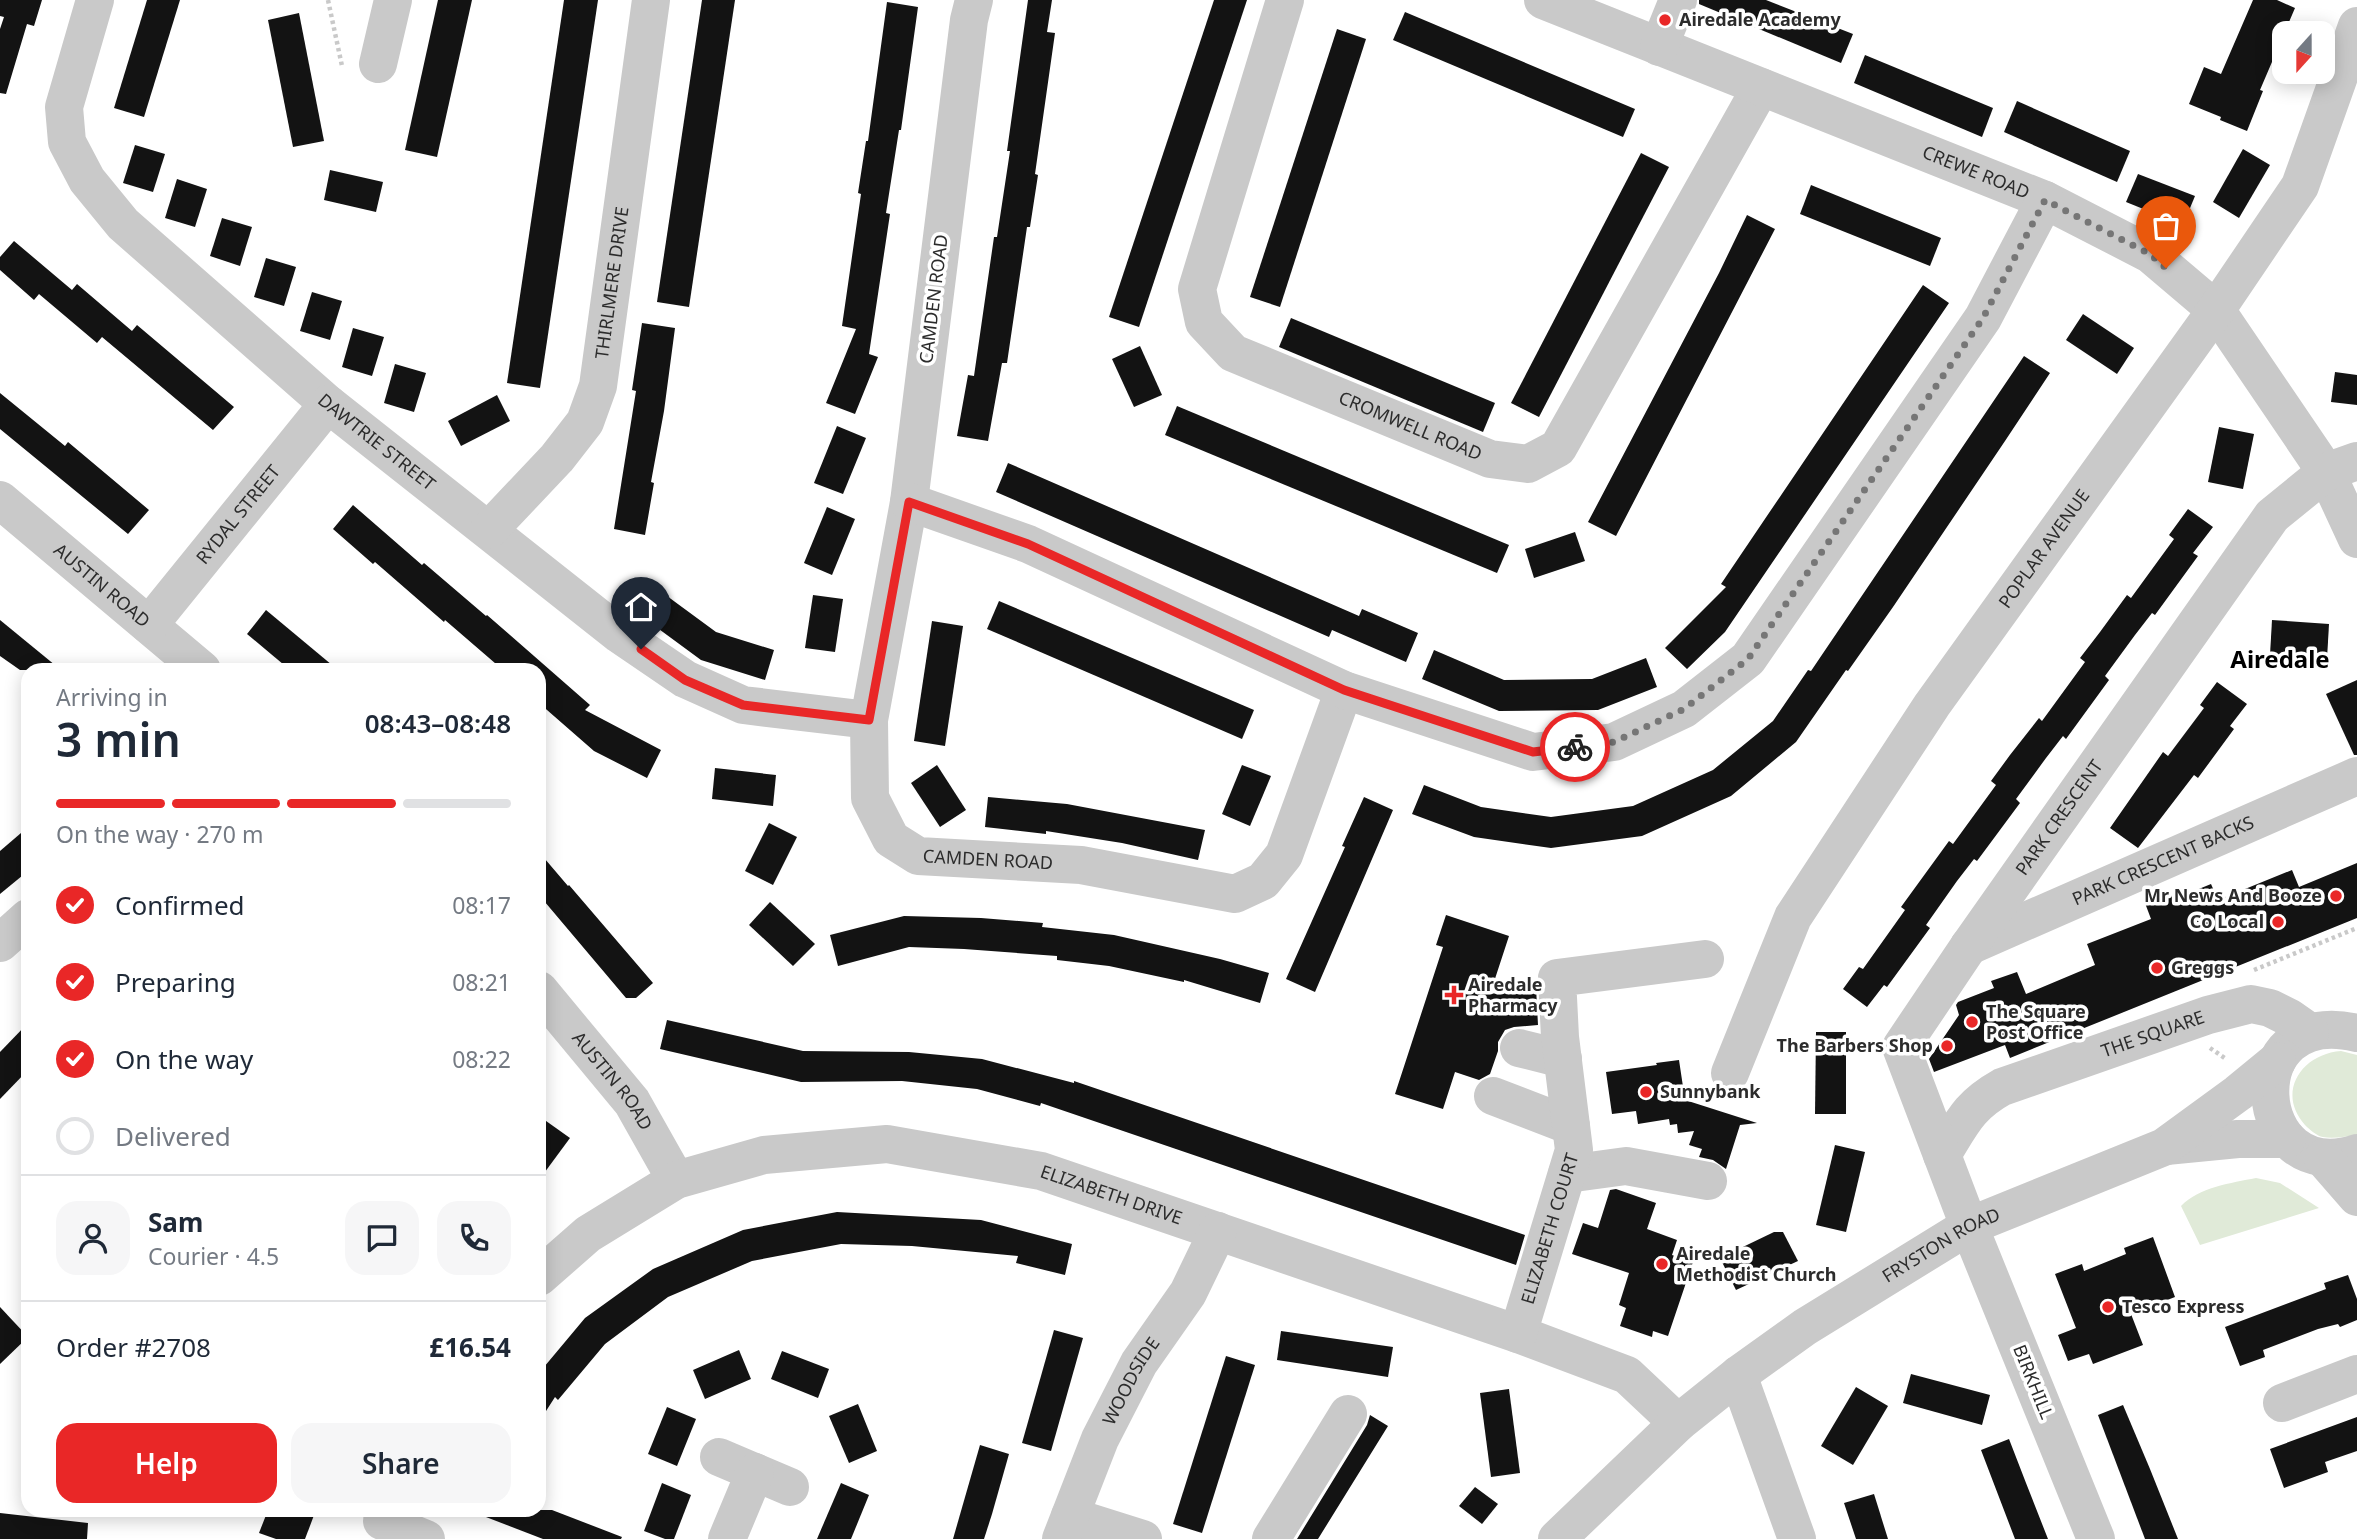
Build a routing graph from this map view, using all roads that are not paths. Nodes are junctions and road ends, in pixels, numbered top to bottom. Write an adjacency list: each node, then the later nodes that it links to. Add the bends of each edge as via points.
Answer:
1 (95, 0): 14 (street, DAWTRIE STREET, via 64,107 67,142 87,180 123,224)
2 (393, 0): 10 (street)
3 (650, 0): 18 (street, THIRLMERE DRIVE, via 598,386 585,422)
4 (974, 0): 17 (street, CAMDEN ROAD)
5 (1285, 0): 11 (street, CROMWELL ROAD, via 1197,289 1204,322 1233,353 1490,459 1528,464 1558,448)
6 (1678, 0): 9 (street)
7 (1558, 3): 9 (street, CREWE ROAD)
8 (2357, 26): 13 (street, POPLAR AVENUE, via 2300,186)
9 (1659, 47): 11 (street, CREWE ROAD)
10 (378, 64)
11 (1761, 87): 12 (street, CREWE ROAD)
12 (2045, 200): 13 (street, CREWE ROAD, via 2150,254); 22 (street, via 1983,318 1748,659 1684,709 1614,742 1533,752)
13 (2216, 310): 15 (street, CREWE ROAD); 35 (street, POPLAR AVENUE, via 1932,705 1793,917)
14 (328, 404): 18 (street, DAWTRIE STREET); 20 (street, RYDAL STREET)
15 (2341, 466): 19 (street, CREWE ROAD); 27 (street, PARK CRESCENT, via 2272,516)
16 (0, 500): 20 (street, AUSTIN ROAD)
17 (909, 502): 22 (street, via 1028,544); 23 (street, CAMDEN ROAD)
18 (489, 530): 23 (street, DAWTRIE STREET, via 618,634 685,680 743,705)
19 (2357, 539)
20 (149, 625): 21 (street, AUSTIN ROAD)
21 (194, 663)
22 (1344, 690): 23 (street, CAMDEN ROAD, via 1284,855 1263,881 1235,894 1081,865 918,856 891,839 870,797)
23 (869, 720)
24 (2357, 775): 27 (street, PARK CRESCENT BACKS)
25 (21, 924): 26 (street)
26 (0, 943)
27 (1969, 946): 40 (street, PARK CRESCENT, via 1900,1047)
28 (1705, 960): 33 (street, ELIZABETH COURT, via 1557,978)
29 (546, 998): 43 (street, AUSTIN ROAD, via 632,1102)
30 (2310, 1032): 31 (street); 34 (street, FRYSTON ROAD, via 2290,1044); 40 (street, THE SQUARE, via 2270,1008 2251,1004 2183,1024 2002,1087 1973,1106)
31 (2357, 1033)
32 (1519, 1048): 33 (street)
33 (1562, 1048): 37 (street, ELIZABETH COURT)
34 (2277, 1061): 38 (street, via 2269,1098 2274,1120); 39 (street, FRYSTON ROAD)
35 (1730, 1073)
36 (1493, 1096): 37 (street)
37 (1571, 1126): 42 (street, ELIZABETH COURT, via 1574,1150)
38 (2287, 1139): 39 (street, FRYSTON ROAD); 41 (street, FRYSTON ROAD, via 2301,1150)
39 (2164, 1147): 46 (street, FRYSTON ROAD)
40 (1942, 1155): 46 (street, PARK CRESCENT)
41 (2340, 1156): 45 (street)
42 (1567, 1174): 44 (street, via 1626,1166); 49 (street, ELIZABETH COURT)
43 (676, 1180): 47 (street, ELIZABETH DRIVE, via 764,1155 887,1144 1041,1171); 48 (street, ELIZABETH DRIVE, via 588,1234)
44 (1708, 1181)
45 (2357, 1196)
46 (1969, 1226): 51 (street, FRYSTON ROAD, via 1805,1327); 66 (street, BIRKHILL)
47 (1218, 1231): 49 (street, ELIZABETH DRIVE); 59 (street, WOODSIDE, via 1188,1293 1139,1363 1105,1428)
48 (546, 1271)
49 (1518, 1334): 54 (street, ELIZABETH DRIVE, via 1627,1375)
50 (2357, 1374): 52 (street)
51 (1738, 1375): 54 (street, FRYSTON ROAD); 65 (street)
52 (2282, 1404)
53 (1348, 1415): 63 (street)
54 (1678, 1423): 64 (street, FRYSTON ROAD)
55 (719, 1458): 56 (street)
56 (755, 1472): 57 (street); 61 (street)
57 (790, 1487)
58 (381, 1523): 60 (street)
59 (1066, 1527): 62 (street)
60 (426, 1539)
61 (727, 1539)
62 (1143, 1539)
63 (1271, 1539)
64 (1558, 1539)
65 (1797, 1539)
66 (2096, 1539)

